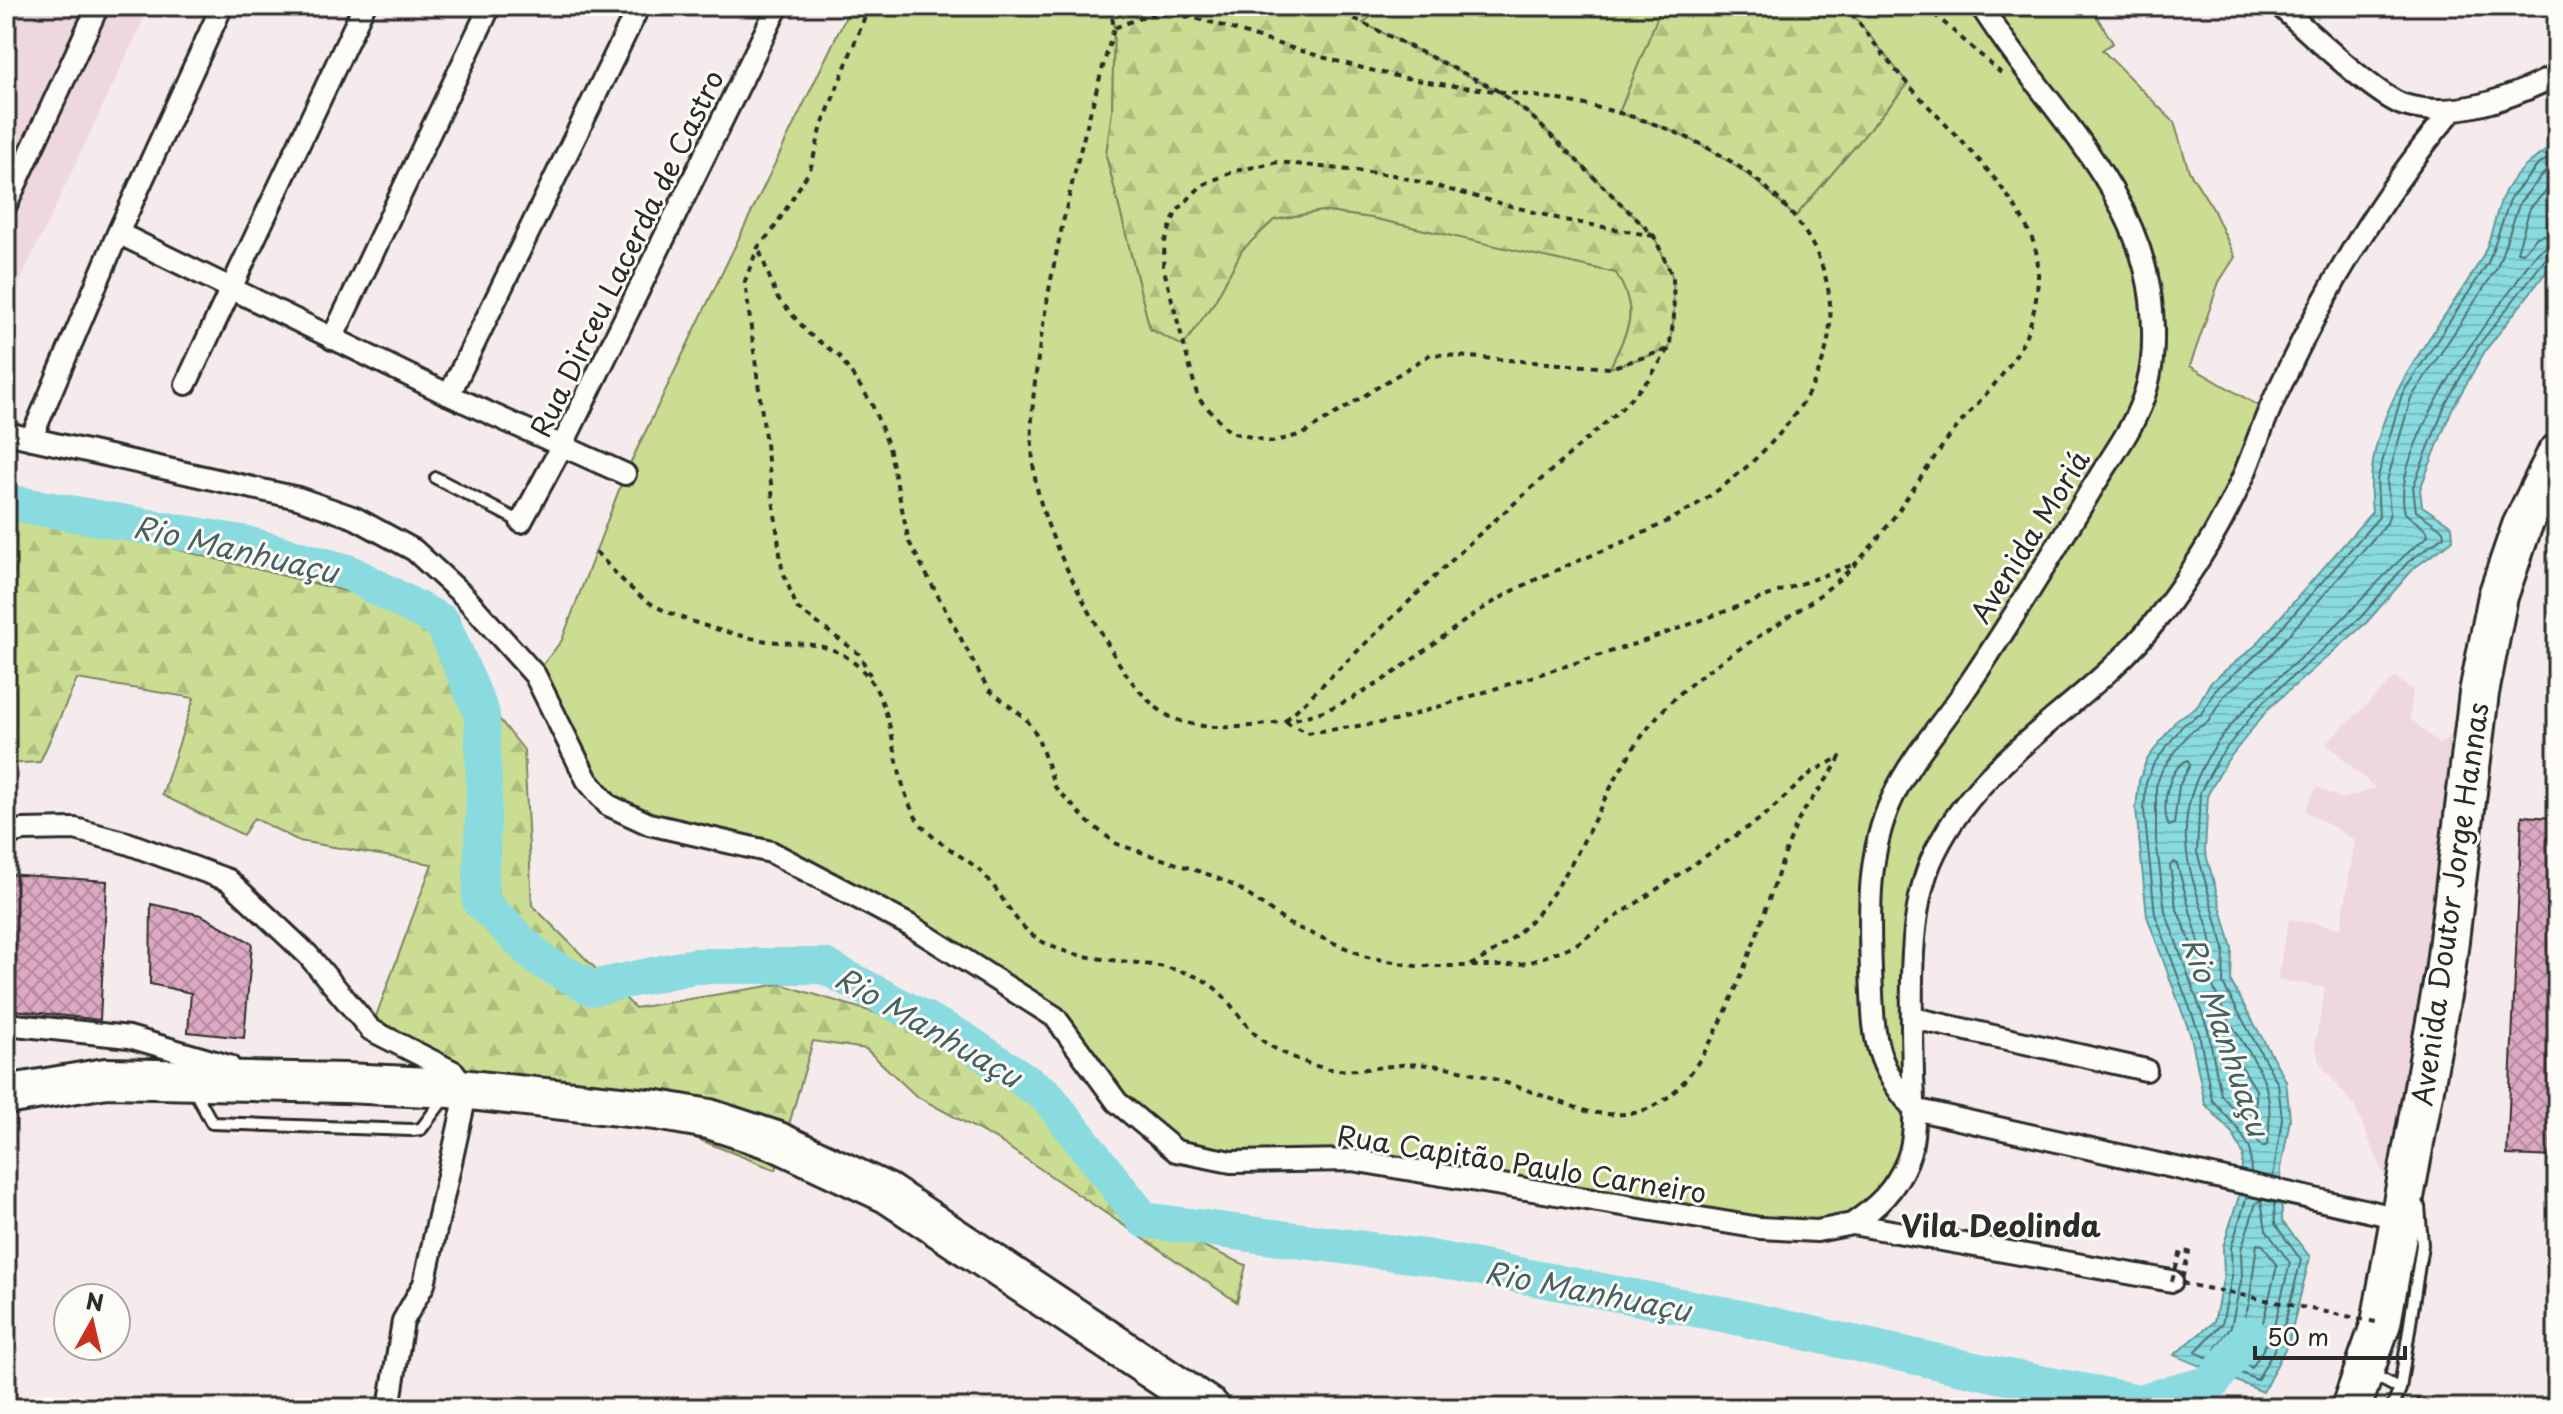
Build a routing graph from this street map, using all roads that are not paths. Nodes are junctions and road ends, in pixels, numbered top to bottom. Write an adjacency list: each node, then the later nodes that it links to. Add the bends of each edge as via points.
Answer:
1 (98, 6): 11 (street)
2 (222, 6): 12 (street)
3 (364, 6): 13 (street)
4 (490, 6): 14 (street)
5 (639, 6): 16 (street)
6 (778, 6): 19 (street, Rua Dirceu Lacerda de Castro)
7 (1981, 6): 32 (street, Avenida Moriá, via 2116,197 2146,272 2152,364 2130,428 1962,694 1913,760 1880,835 1868,910 1875,1044 1890,1082)
8 (2280, 6): 10 (street, via 2401,105)
9 (2557, 75): 10 (street, via 2533,88)
10 (2450, 113): 25 (street, via 2409,161 2361,235 2310,324 2241,480 2158,618 2108,672 1985,778 1951,823 1930,864 1918,917)
11 (6, 205)
12 (118, 233): 13 (street); 18 (street)
13 (230, 290): 14 (street); 15 (street)
14 (332, 339): 16 (street)
15 (186, 384)
16 (449, 395): 19 (street)
17 (6, 433): 18 (street, Rua Capitão Paulo Carneiro)
18 (31, 439): 35 (street, Rua Capitão Paulo Carneiro, via 298,498 355,518 414,550 535,675 587,780 608,805 649,824 771,852 911,926 1055,1017 1117,1102 1176,1151 1231,1162 1352,1160 1760,1228 1817,1231)
19 (562, 446): 21 (street); 23 (street, Rua Dirceu Lacerda de Castro)
20 (2557, 454): 33 (highway, Avenida Doutor Jorge Hannas, via 2522,526 2498,596 2479,693 2445,973)
21 (625, 474)
22 (436, 478): 23 (lane)
23 (521, 522)
24 (6, 834): 30 (street, via 75,829 228,880 308,955 371,1030 454,1072)
25 (1913, 1018): 27 (street); 32 (street)
26 (6, 1024): 29 (street, via 129,1037 208,1062)
27 (2146, 1070)
28 (187, 1077): 29 (highway); 30 (lane, via 212,1123 421,1129); 31 (highway, via 106,1078)
29 (345, 1083): 30 (highway)
30 (459, 1089): 39 (street, via 424,1284 403,1321); 40 (highway, via 657,1110 709,1119 776,1141 887,1193)
31 (6, 1095)
32 (1914, 1109): 34 (street); 35 (street, via 1909,1158 1891,1193)
33 (2414, 1142): 34 (highway, Avenida Doutor Jorge Hannas); 38 (lane, via 2422,1245)
34 (2399, 1218): 37 (highway, Avenida Doutor Jorge Hannas)
35 (1852, 1224): 36 (street)
36 (2172, 1281)
37 (2367, 1372): 38 (lane); 41 (highway, Avenida Doutor Jorge Hannas)
38 (2400, 1389): 42 (lane)
39 (389, 1408)
40 (1210, 1408)
41 (2351, 1408)
42 (2392, 1408)

